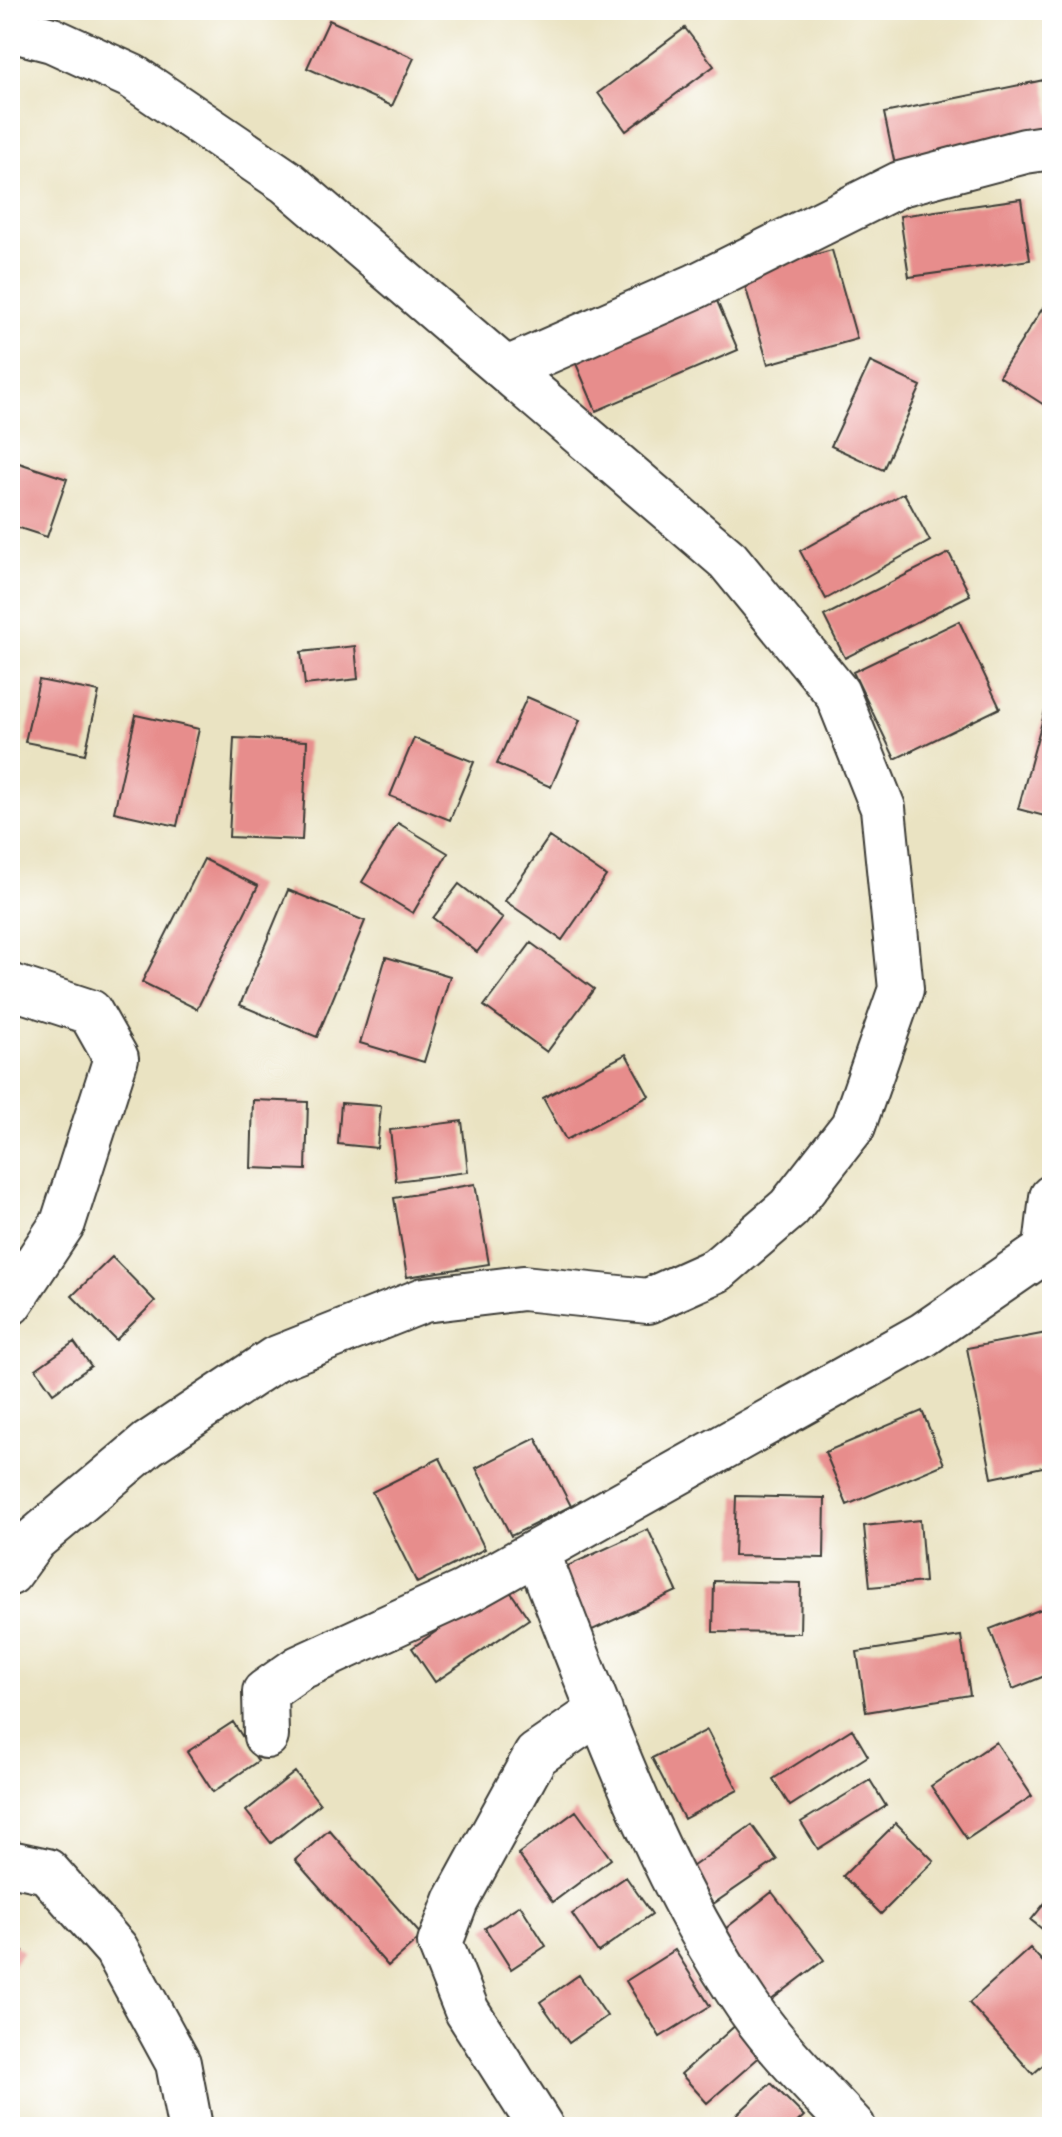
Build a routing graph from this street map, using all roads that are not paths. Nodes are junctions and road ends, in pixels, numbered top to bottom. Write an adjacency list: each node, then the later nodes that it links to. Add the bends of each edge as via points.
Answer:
1 (10, 29): 3 (street, via 52,40 133,77 287,182)
2 (1052, 147): 3 (street, via 900,184 696,286)
3 (507, 369): 9 (street, via 728,560 837,693 883,808 901,989 853,1126 789,1208 729,1260 648,1301 523,1288 424,1300 275,1359 148,1444 34,1540)
4 (10, 986): 7 (street, via 90,1012 116,1058 63,1223)
5 (1052, 1197): 6 (street)
6 (1049, 1246): 8 (street, via 923,1335)
7 (10, 1303)
8 (537, 1552): 10 (street); 11 (street, via 465,1592 299,1668 265,1692)
9 (10, 1573)
10 (600, 1711): 14 (street, via 536,1755 456,1901 440,1943 467,2011); 15 (street, via 644,1822 693,1919 751,2011)
11 (266, 1736)
12 (10, 1863): 13 (street, via 47,1871 116,1949 178,2063)
13 (190, 2127)
14 (541, 2127)
15 (853, 2127)

